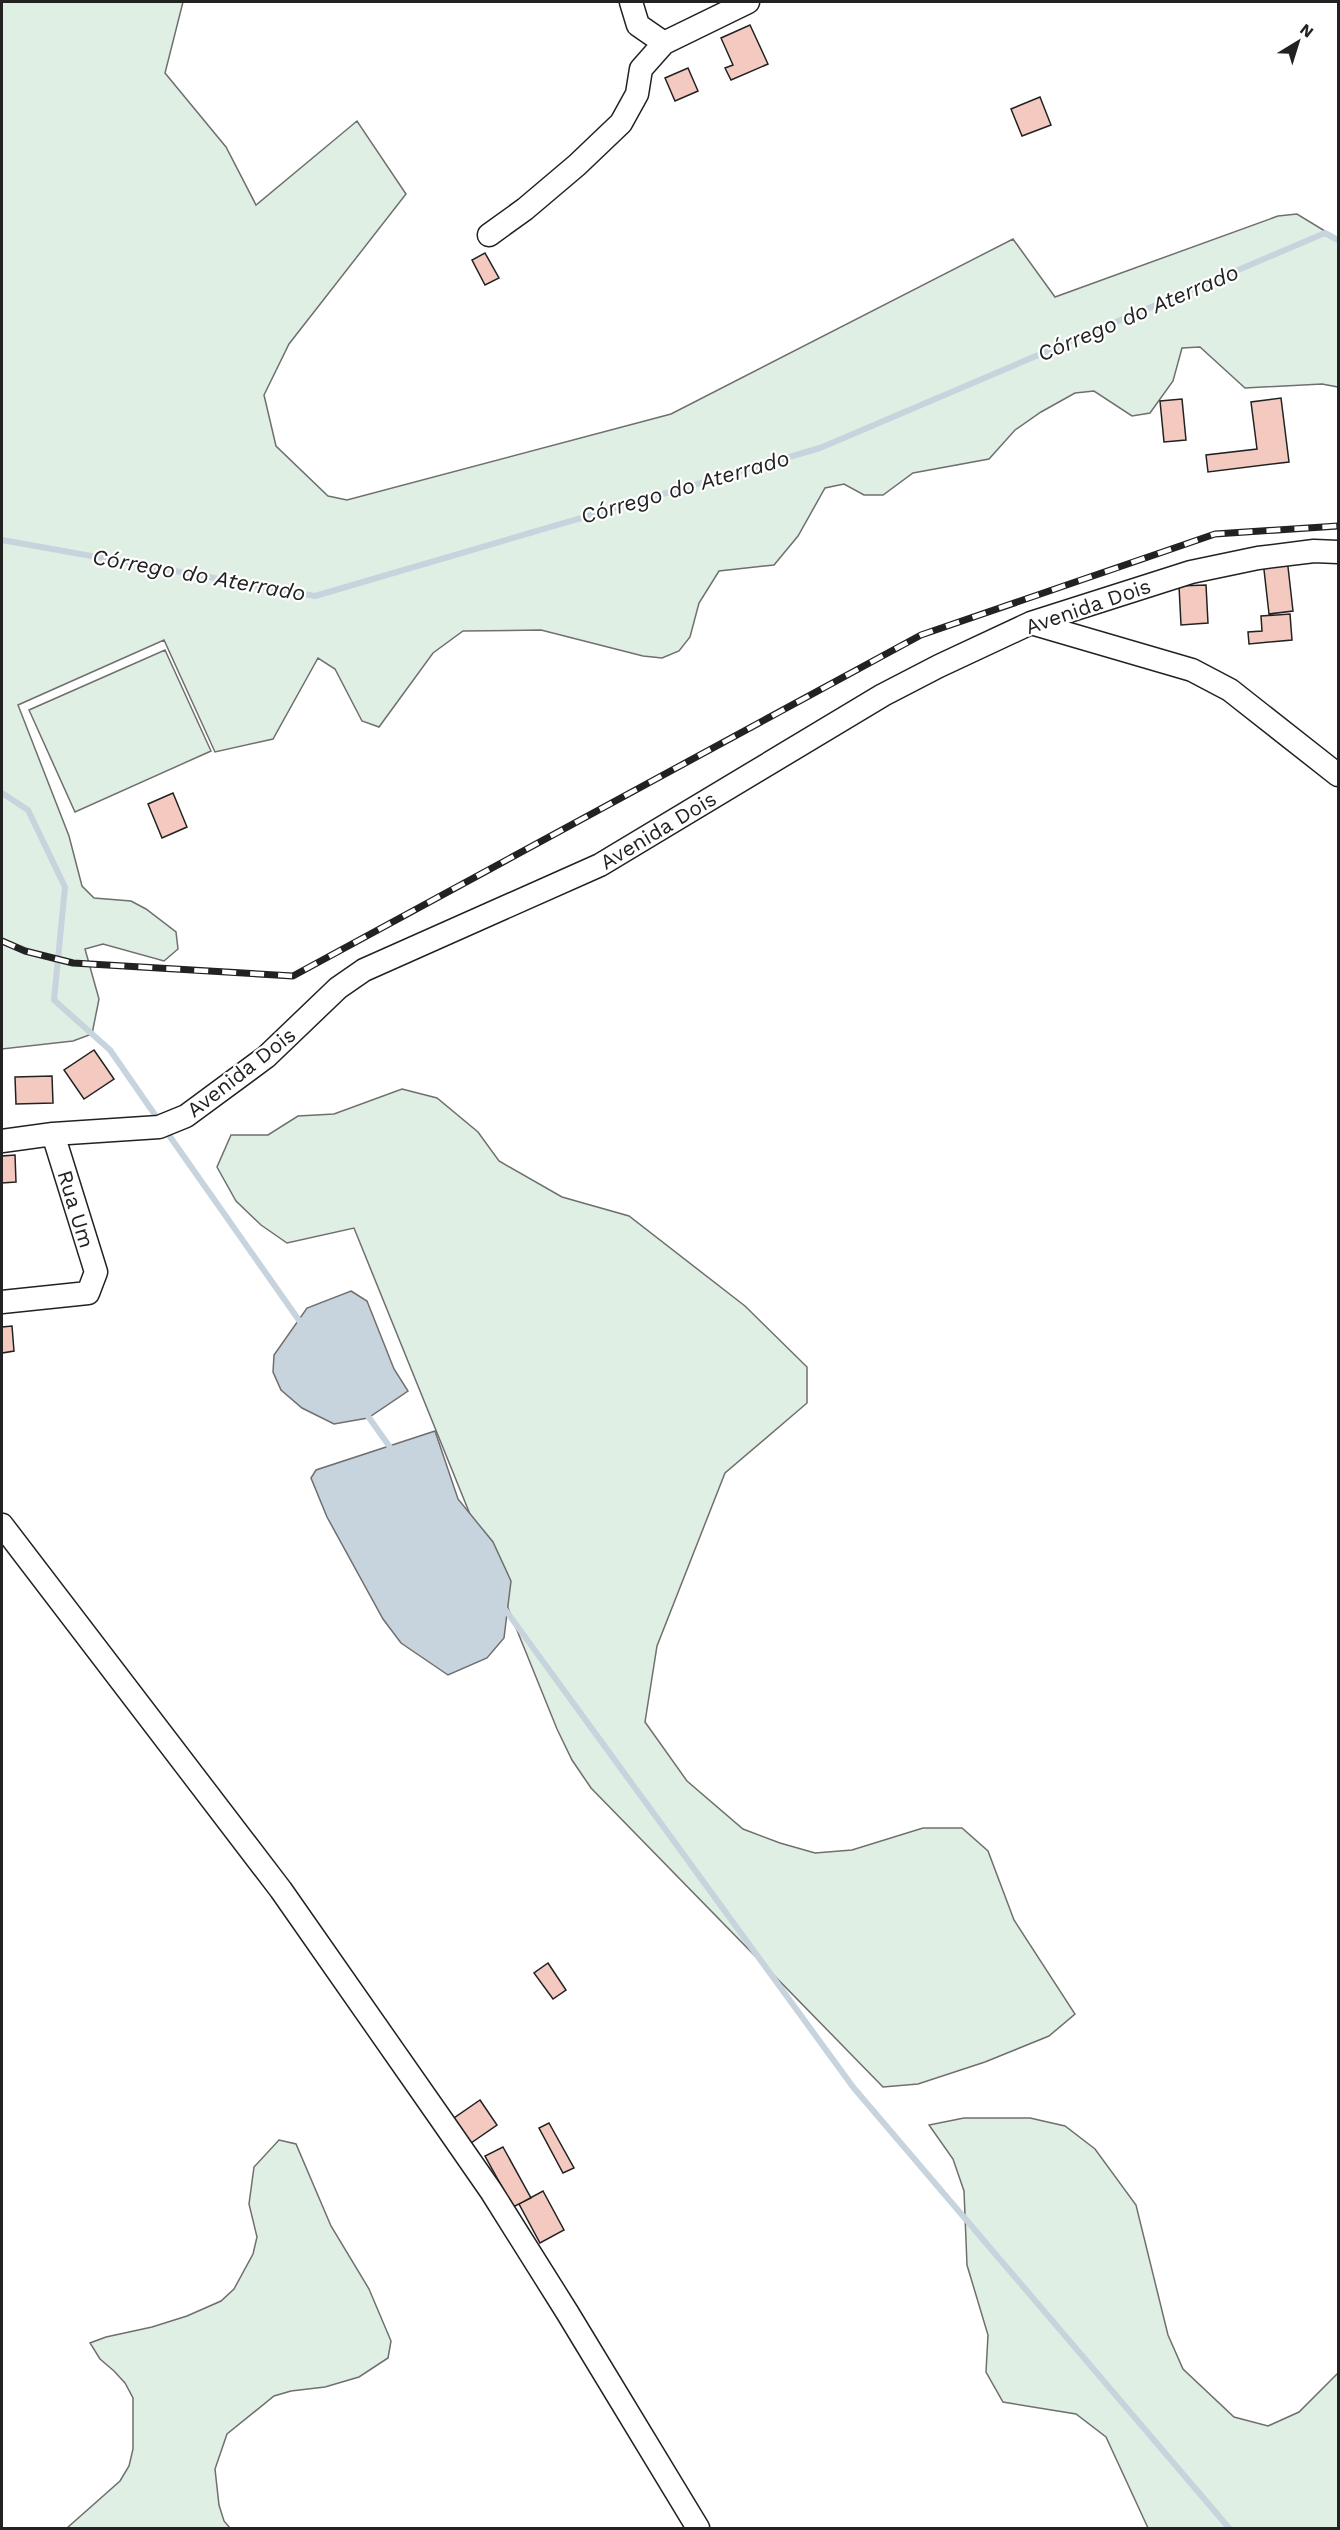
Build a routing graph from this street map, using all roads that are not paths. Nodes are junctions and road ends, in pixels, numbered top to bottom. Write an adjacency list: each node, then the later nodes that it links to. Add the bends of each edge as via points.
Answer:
1 (632, 2): 3 (street, via 638,26)
2 (748, 2): 3 (street)
3 (664, 43): 4 (street, via 641,69 637,94 621,123 569,173)
4 (489, 235)
5 (1338, 552): 6 (street, Avenida Dois, via 1258,558 1191,572)
6 (1031, 623): 7 (street, via 1212,679); 8 (street, Avenida Dois, via 883,695 600,865 364,970 338,988 266,1057 186,1116 165,1125)
7 (1338, 775)
8 (53, 1134): 9 (street, Avenida Dois); 10 (street, Rua Um, via 96,1272 88,1293)
9 (2, 1140)
10 (2, 1302)
11 (2, 1525): 12 (street, via 281,1890 441,2119 561,2302)
12 (698, 2529)

